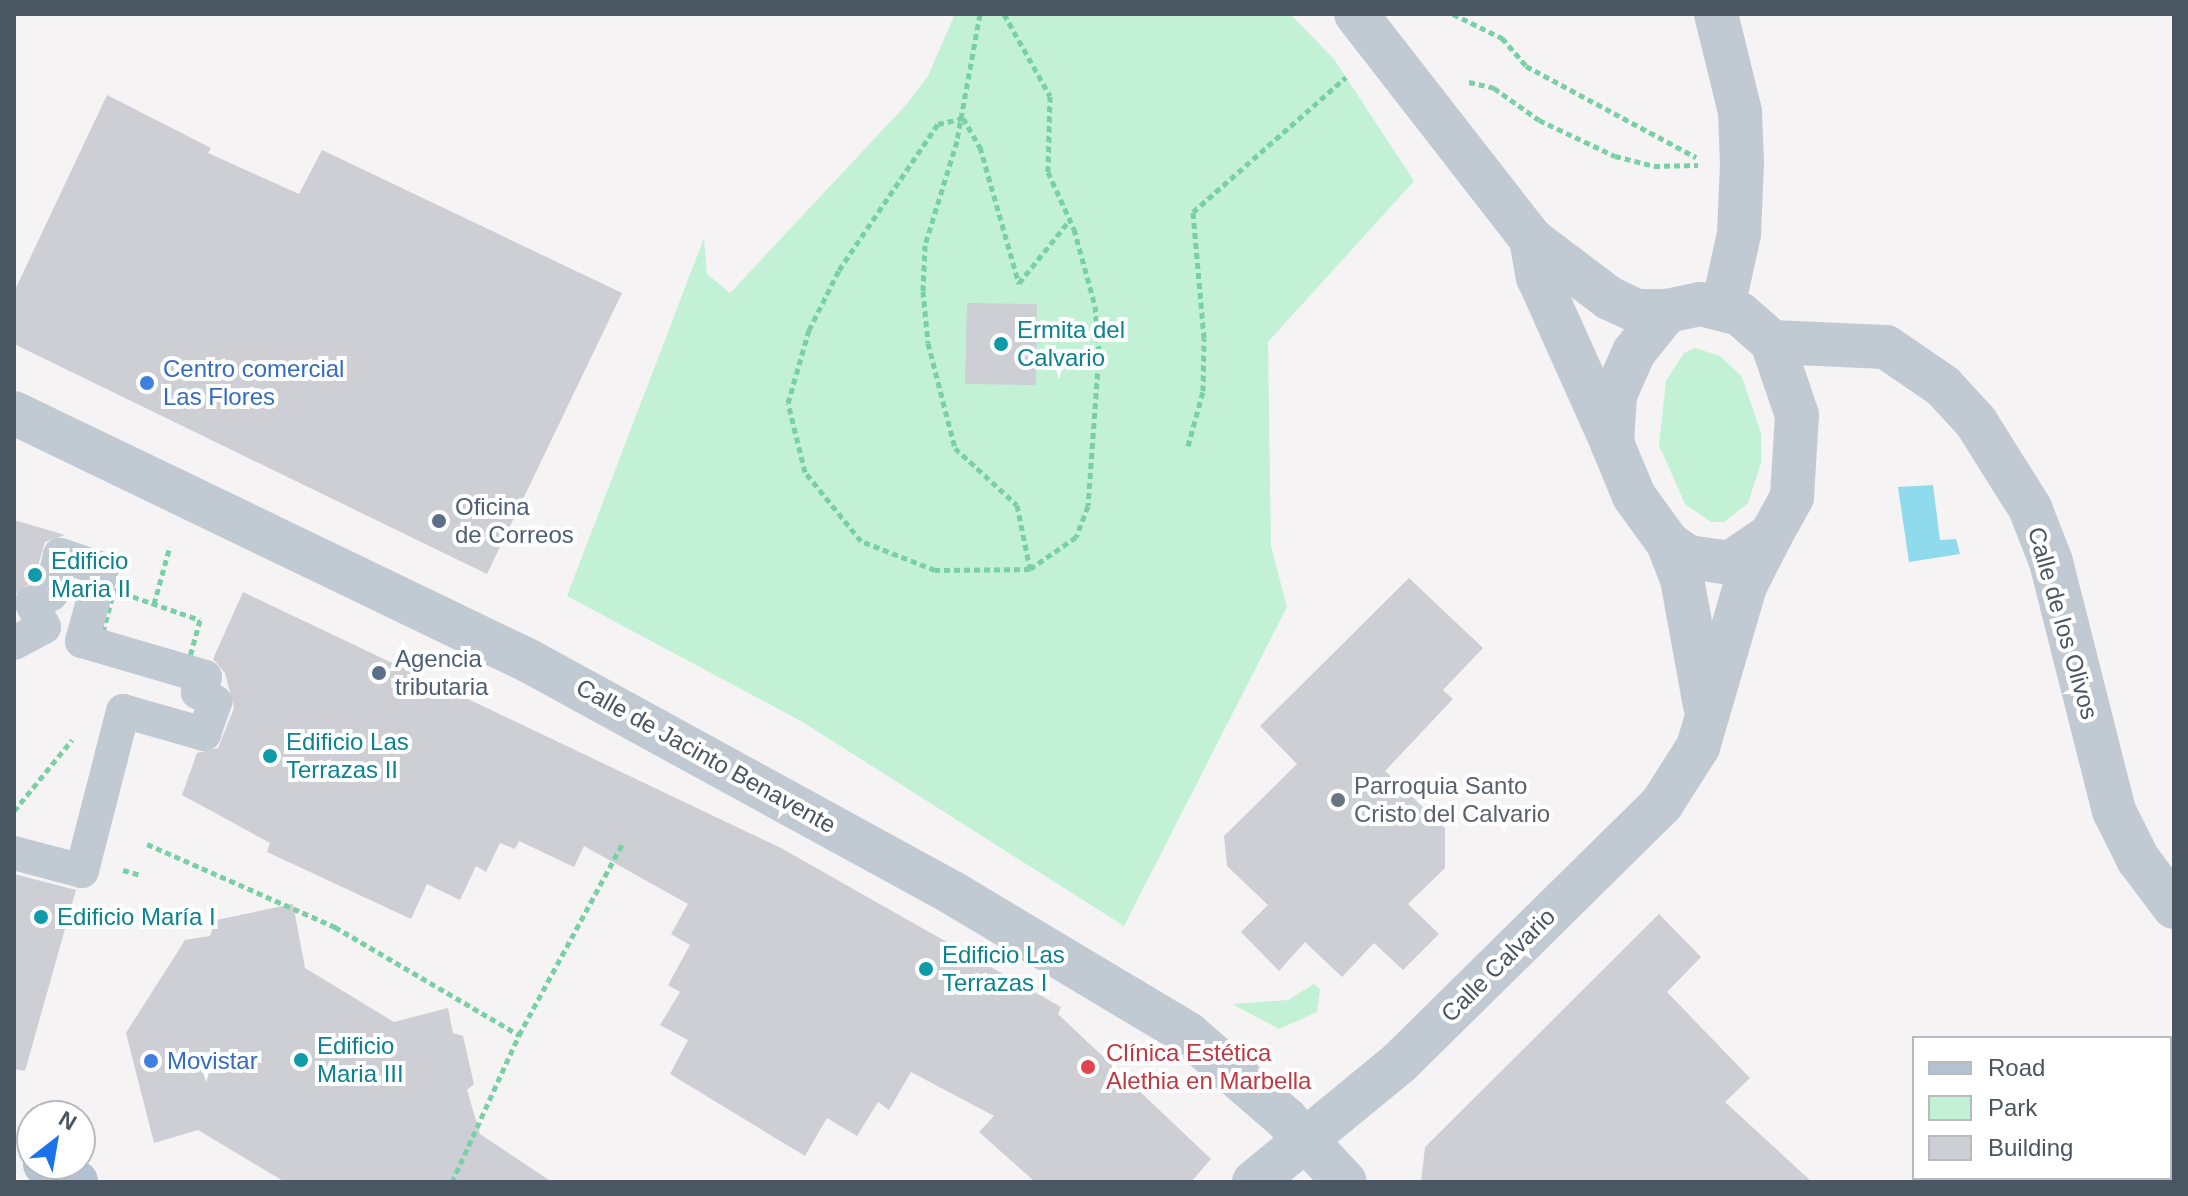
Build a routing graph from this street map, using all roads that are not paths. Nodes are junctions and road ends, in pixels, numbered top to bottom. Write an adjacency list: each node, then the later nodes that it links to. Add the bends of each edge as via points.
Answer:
1 (1356, 14): 3 (street)
2 (1716, 14): 4 (street, via 1740,112 1742,163 1739,234)
3 (1531, 239): 5 (street, via 1609,298 1637,311); 8 (street, via 1538,277)
4 (1723, 307): 5 (street); 6 (street)
5 (1667, 311): 8 (street, via 1622,377 1611,414)
6 (1772, 342): 9 (street, via 1792,388 1800,444 1792,497); 14 (street, Calle de los Olivos, via 1886,347 1943,386 1976,422 2030,508 2051,562 2114,811 2138,859)
7 (14, 413): 15 (street, Calle de Jacinto Benavente, via 529,661 924,877 1188,1034)
8 (1612, 443): 10 (street, via 1634,496)
9 (1771, 535): 10 (street, via 1730,563 1688,557); 12 (street, Calle Calvario, via 1745,586)
10 (1668, 543): 12 (street, via 1682,579)
11 (14, 643): 13 (street, via 44,627 32,603 51,594 60,555 102,569 82,641 205,677 198,692 215,702 204,734 123,711 82,871)
12 (1707, 719): 15 (street, Calle Calvario, via 1683,776 1635,833 1399,1063)
13 (14, 853)
14 (2174, 907)
15 (1306, 1141): 16 (street, Calle Calvario); 17 (street, Calle de Jacinto Benavente)
16 (1254, 1182)
17 (1345, 1182)

